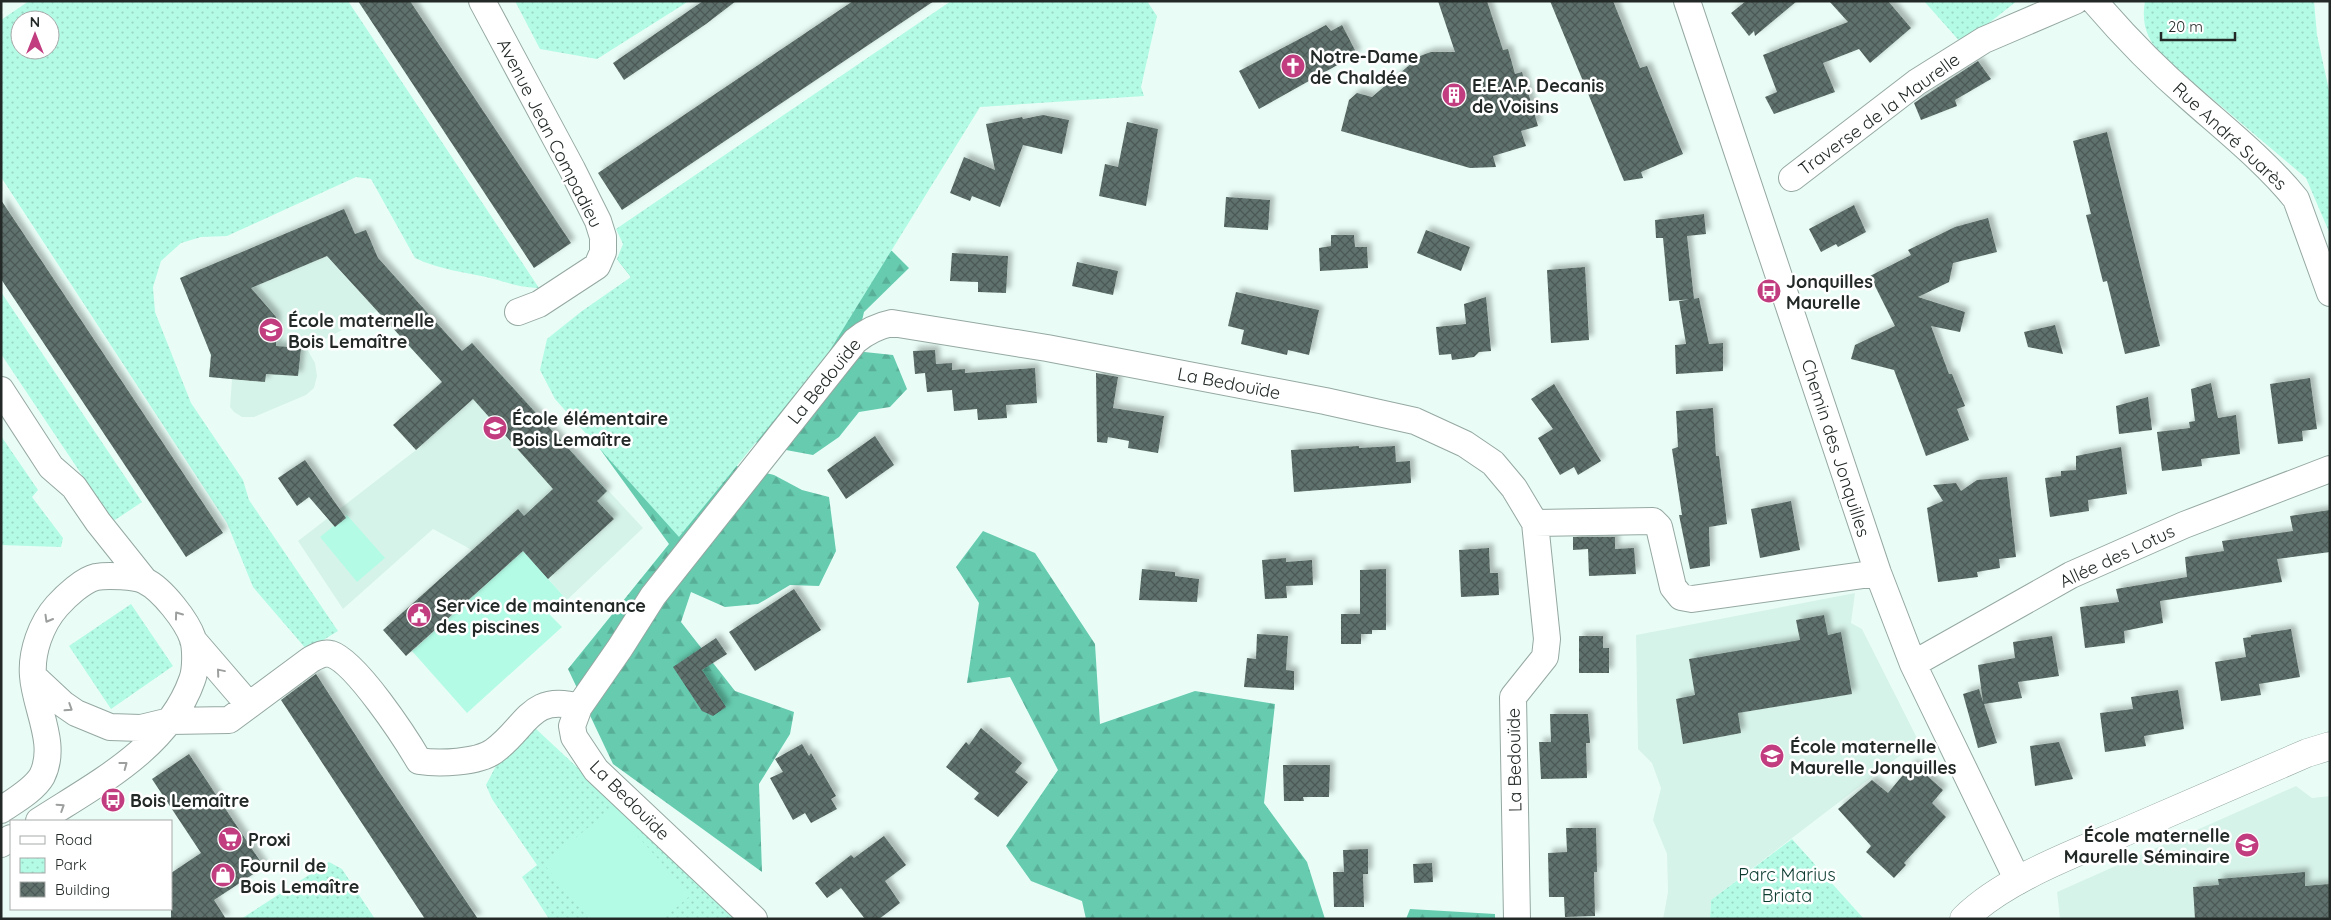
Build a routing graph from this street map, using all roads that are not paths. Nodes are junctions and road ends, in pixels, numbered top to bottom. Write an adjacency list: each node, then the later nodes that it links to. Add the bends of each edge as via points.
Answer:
1 (482, 1): 7 (street, Avenue Jean Compadieu, via 572,168 603,237 603,252 598,266 539,304)
2 (1687, 1): 12 (street, Chemin des Jonquilles)
3 (2075, 1): 5 (street, Traverse de la Maurelle, via 1984,40 1917,82)
4 (2094, 1): 6 (street, Rue André Suarès, via 2124,36 2290,191 2296,199)
5 (1792, 178)
6 (2330, 293)
7 (518, 312)
8 (1, 390): 11 (street, via 51,467 74,487)
9 (2330, 469): 16 (street, Allée des Lotus, via 2184,525 2071,575)
10 (1535, 522): 12 (street, via 1653,521 1659,527 1673,587 1681,597 1692,599); 19 (street, La Bedouïde, via 1514,488 1493,463 1465,444 1415,421 1047,348 892,323 867,331 855,341 653,596); 26 (street, La Bedouïde, via 1547,639 1545,657 1513,698)
11 (108, 535): 13 (street); 14 (street)
12 (1878, 573): 16 (street, Chemin des Jonquilles)
13 (95, 577): 14 (street, via 120,576); 17 (street, one-way to 17, via 77,588 48,617 36,645)
14 (145, 581): 15 (street, one-way to 14, via 180,616 162,594)
15 (193, 640): 18 (street, one-way to 15); 20 (street, via 194,674 187,695)
16 (1913, 664): 24 (street, Chemin des Jonquilles)
17 (33, 676): 20 (street, one-way to 20, via 76,713 110,727 141,728); 22 (street, via 47,756 42,776)
18 (248, 704): 19 (street, via 321,653 331,654 356,672 419,761 435,764 493,752 540,707 553,702); 20 (street, via 229,720)
19 (579, 706): 25 (street, La Bedouïde, via 572,726 574,737 596,770)
20 (170, 721): 23 (street, one-way to 20, via 127,764)
21 (2330, 746): 24 (street, via 2290,760)
22 (1, 810)
23 (41, 820)
24 (2018, 881): 27 (street, via 1972,910)
25 (754, 919)
26 (1517, 919)
27 (1964, 919)

